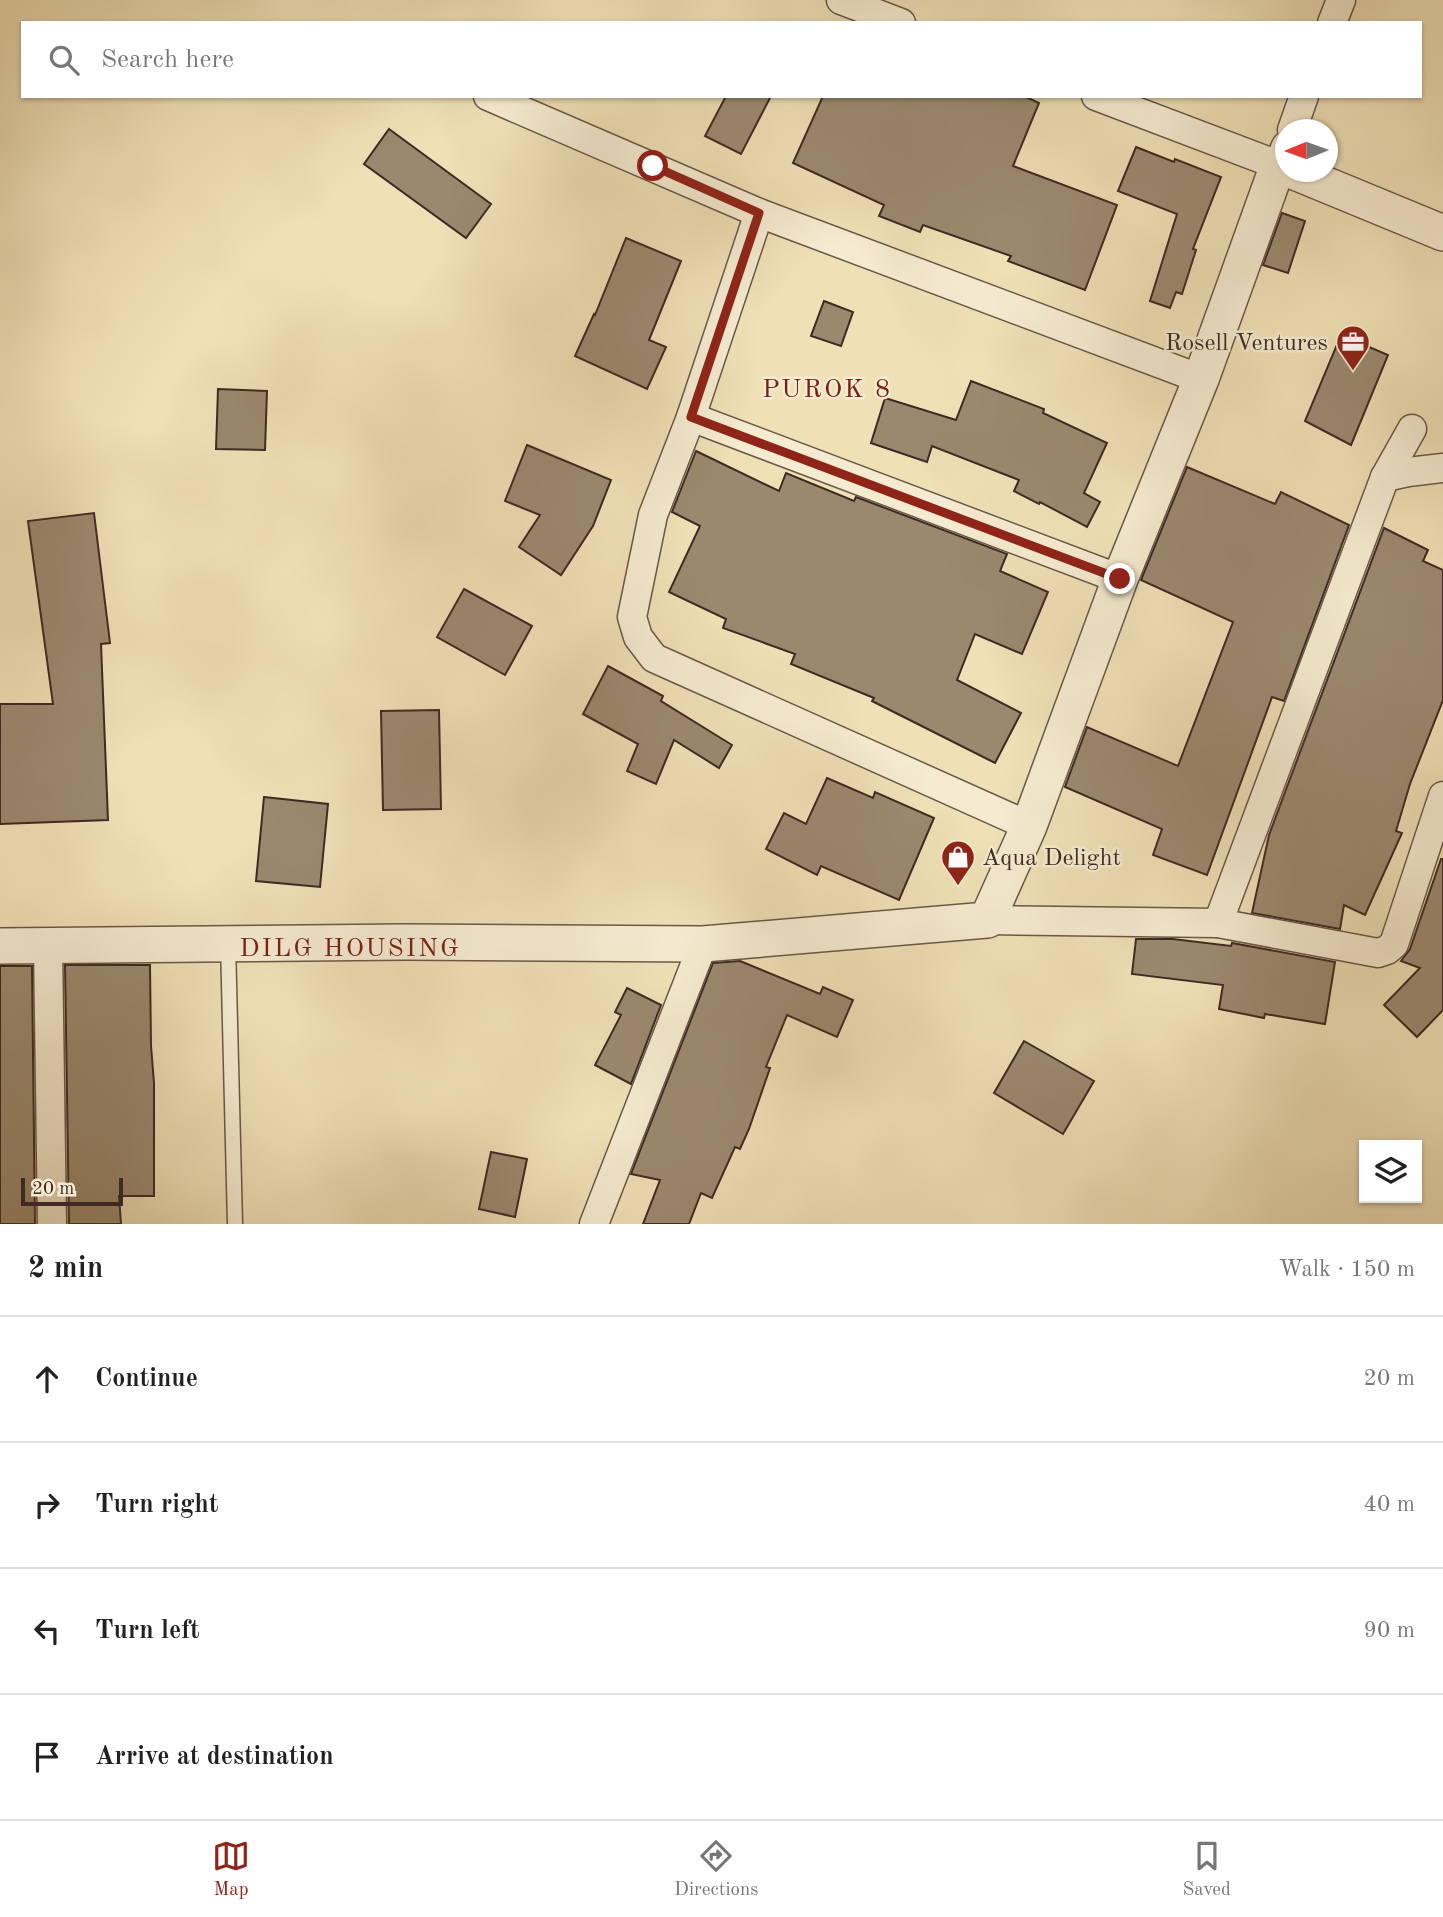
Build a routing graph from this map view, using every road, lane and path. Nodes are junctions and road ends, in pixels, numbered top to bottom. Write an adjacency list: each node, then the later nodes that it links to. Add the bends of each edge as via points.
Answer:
1 (841, 0): 3 (street)
2 (1341, 0): 4 (street)
3 (896, 21)
4 (1333, 21)
5 (493, 98): 12 (street)
6 (1102, 98): 9 (street)
7 (1303, 98): 8 (street)
8 (1296, 119)
9 (1275, 158)
10 (1278, 182): 14 (street)
11 (1330, 182): 13 (street)
12 (759, 213): 14 (street); 15 (street)
13 (1443, 233)
14 (1201, 379): 19 (street)
15 (691, 417): 19 (street); 21 (street, via 653,514 632,617 638,637 654,658)
16 (1412, 429): 18 (street)
17 (1443, 468): 18 (street)
18 (1385, 477): 24 (street)
19 (1120, 579): 21 (street)
20 (1443, 796): 22 (street)
21 (1029, 826): 23 (street)
22 (1437, 830): 24 (street, via 1394,944 1387,950 1364,952)
23 (987, 919): 24 (street); 26 (street)
24 (1218, 923)
25 (228, 943): 26 (street); 27 (street); 30 (lane)
26 (703, 944): 31 (street)
27 (48, 945): 28 (street); 29 (street)
28 (0, 946)
29 (52, 1224)
30 (235, 1224)
31 (594, 1224)

